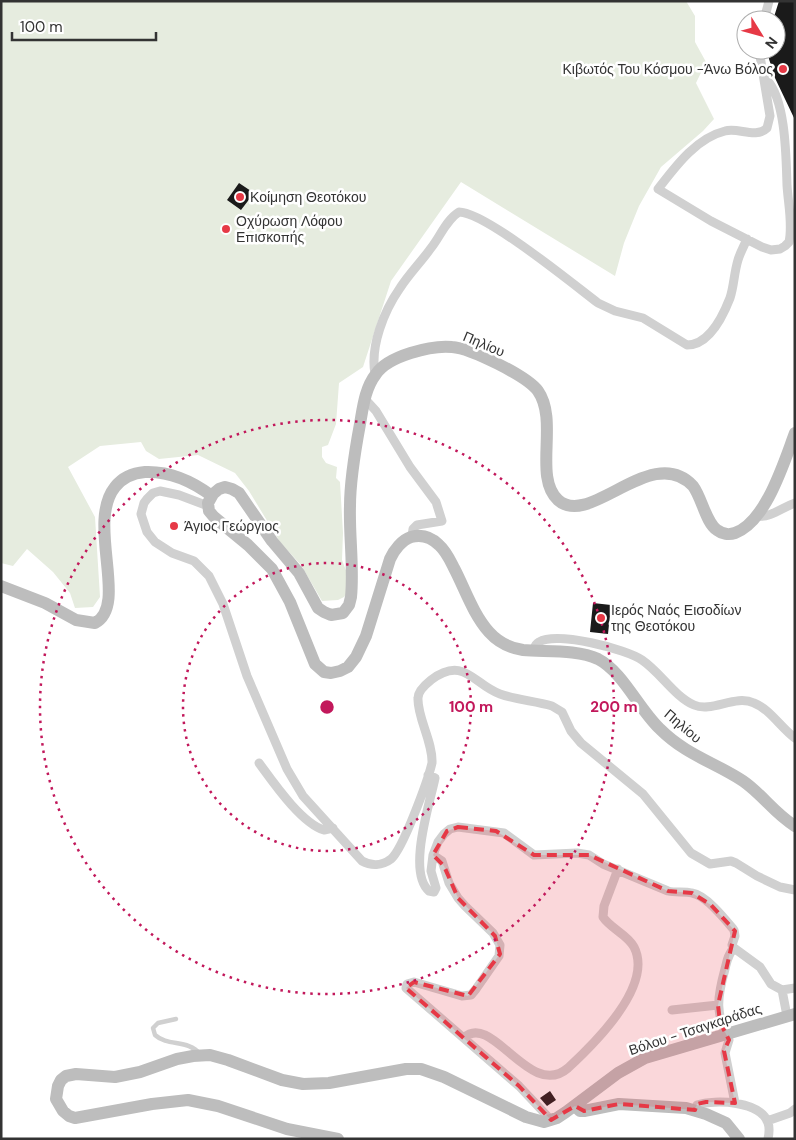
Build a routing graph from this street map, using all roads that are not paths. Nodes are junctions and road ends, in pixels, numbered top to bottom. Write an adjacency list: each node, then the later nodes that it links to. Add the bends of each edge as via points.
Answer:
1 (760, 60): 2 (street)
2 (764, 80): 3 (street, via 770,83 779,105 786,148 790,236 786,246 771,250); 3 (street, via 770,116 766,128 758,133 731,130 712,137 686,156 658,190)
3 (747, 239): 4 (street, via 724,312 706,337 690,345 644,318 598,304 491,225 459,212 405,280 391,304 375,346)
4 (375, 374): 5 (main road); 9 (main road, Πηλίου, via 388,363 408,354 450,346 475,353 528,381 540,394 546,411 546,462 550,487 556,498 566,505 584,505 642,477 663,474 679,477 691,484 711,524 722,533 740,531)
5 (365, 399): 7 (main road, via 351,484 352,590 345,612 331,615 318,608 299,573 238,492 227,487 219,489); 10 (street, via 436,502 442,521 417,525)
6 (795, 433): 9 (main road, Πηλίου)
7 (210, 501): 10 (main road, via 213,516 248,544 272,569 290,602 315,664 328,673 343,670 356,658 392,555 402,542); 11 (main road, via 194,483 172,475 138,473 117,485 108,500 104,518 109,603 103,617 95,624 76,620); 17 (street, via 160,491 147,499 141,514 147,532 155,542 194,561 209,576 287,769 304,796)
8 (795, 503): 9 (street, via 766,516)
9 (758, 516)
10 (412, 537): 12 (main road, Πηλίου, via 427,536 443,549 474,608 493,636 515,649)
11 (1, 586)
12 (533, 651): 13 (street, via 539,642 563,638 630,654 642,660 694,705 754,702); 16 (main road, Πηλίου, via 585,655 607,664 647,715 671,739 744,782)
13 (795, 738)
14 (259, 763): 17 (street, via 285,798 314,825 324,830)
15 (428, 775): 17 (street, via 401,846 386,863 362,861); 18 (street, via 435,778 420,859 425,886 432,892 436,886 431,871); 20 (street, via 432,758 419,694 440,674 466,672 499,693 560,709 570,731 581,743 643,794 686,847 700,859 710,864 736,863 780,888)
16 (795, 826)
17 (333, 828)
18 (433, 854): 19 (street, via 444,834 458,827 504,833 534,855 581,853); 29 (street, via 442,861 454,892 464,906 495,936 501,948 499,956 470,995 462,996 414,982 406,986 409,993)
19 (618, 869): 21 (street, via 668,890 700,897 734,930); 29 (street, via 603,917 633,946 637,967 628,999 610,1024 568,1068 554,1076 534,1071 479,1032)
20 (795, 890)
21 (734, 948): 23 (street, via 760,967 771,984); 24 (street, via 727,960)
22 (795, 988): 23 (street)
23 (782, 990): 26 (street)
24 (718, 1004): 25 (street); 28 (street)
25 (672, 1010)
26 (791, 1015): 28 (main road, Βόλου - Τσαγκαράδας)
27 (176, 1020): 30 (lane, via 158,1023 153,1028 155,1034 163,1041 193,1047)
28 (725, 1034): 31 (street, via 729,1040 725,1053); 32 (main road, Βόλου - Τσαγκαράδας, via 636,1062)
29 (464, 1038): 35 (street, via 519,1086)
30 (200, 1055): 35 (main road, via 218,1056 282,1080 303,1084 330,1083 406,1068 421,1070 444,1077 526,1117); 37 (main road, via 125,1076 69,1075 59,1082 56,1099 66,1114 78,1118 122,1108 188,1100 287,1129)
31 (735, 1103): 34 (street, via 706,1102 697,1105); 36 (street, via 759,1112)
32 (575, 1106): 34 (main road, via 580,1111 612,1104); 35 (main road, Βόλου - Τσαγκαράδας)
33 (795, 1108): 36 (street)
34 (695, 1110): 38 (main road, via 726,1122)
35 (551, 1120)
36 (767, 1121): 39 (street)
37 (338, 1139)
38 (739, 1139)
39 (768, 1139)

